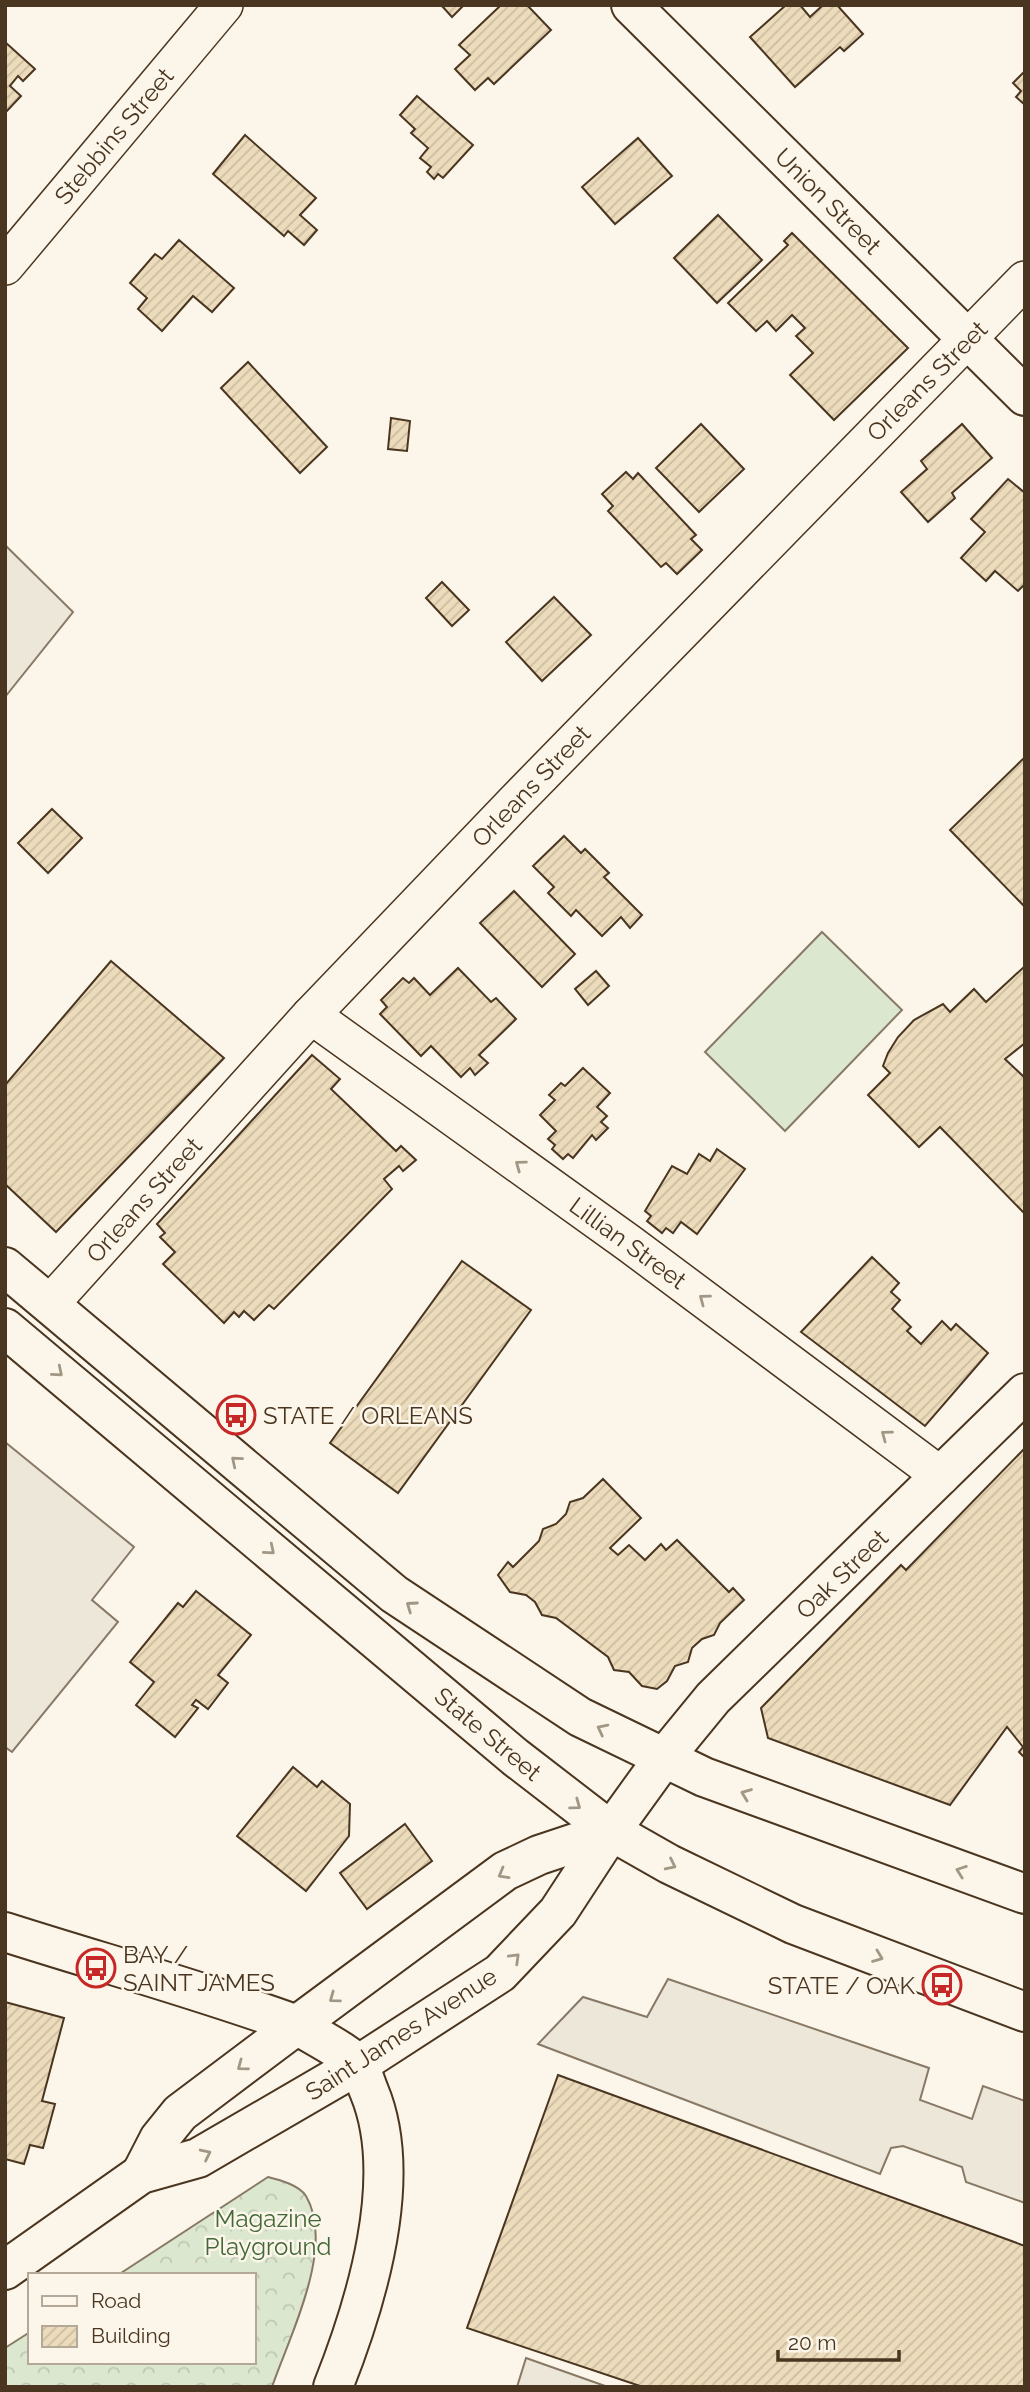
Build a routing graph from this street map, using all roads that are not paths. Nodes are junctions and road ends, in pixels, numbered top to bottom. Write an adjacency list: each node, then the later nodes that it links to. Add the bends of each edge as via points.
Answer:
1 (224, 5): 3 (street, Stebbins Street)
2 (631, 5): 5 (main road, Union Street)
3 (5, 266)
4 (1025, 280): 5 (street, Orleans Street)
5 (969, 341): 6 (main road, Union Street); 7 (street, Orleans Street, via 801,508)
6 (1025, 396)
7 (311, 1015): 9 (street, Orleans Street); 12 (street, Lillian Street, one-way to 7, via 641,1252)
8 (5, 1267): 9 (main road)
9 (50, 1304): 10 (main road, State Street); 13 (main road, one-way to 9, via 580,1717 394,1594)
10 (13, 1335): 14 (main road, State Street, one-way to 14, via 515,1757)
11 (1025, 1393): 12 (main road, Oak Street)
12 (941, 1476): 13 (main road, Oak Street, via 713,1698)
13 (663, 1759): 14 (main road, Saint James Avenue); 15 (main road, one-way to 13, via 753,1797)
14 (611, 1831): 17 (main road, State Street, one-way to 17, via 793,1924); 18 (main road, Saint James Avenue, one-way to 18, via 505,1871); 19 (main road, Saint James Avenue, one-way to 14, via 500,1973 558,1912)
15 (1025, 1894)
16 (5, 1932): 18 (main road)
17 (1025, 2012)
18 (297, 2025): 19 (main road); 20 (main road, Saint James Avenue, one-way to 20, via 180,2113 159,2139)
19 (358, 2065): 20 (main road, Saint James Avenue, one-way to 19, via 198,2158); 22 (main road, via 380,2116 381,2198 374,2262)
20 (141, 2174): 21 (main road, Saint James Avenue)
21 (5, 2270)
22 (333, 2387)

